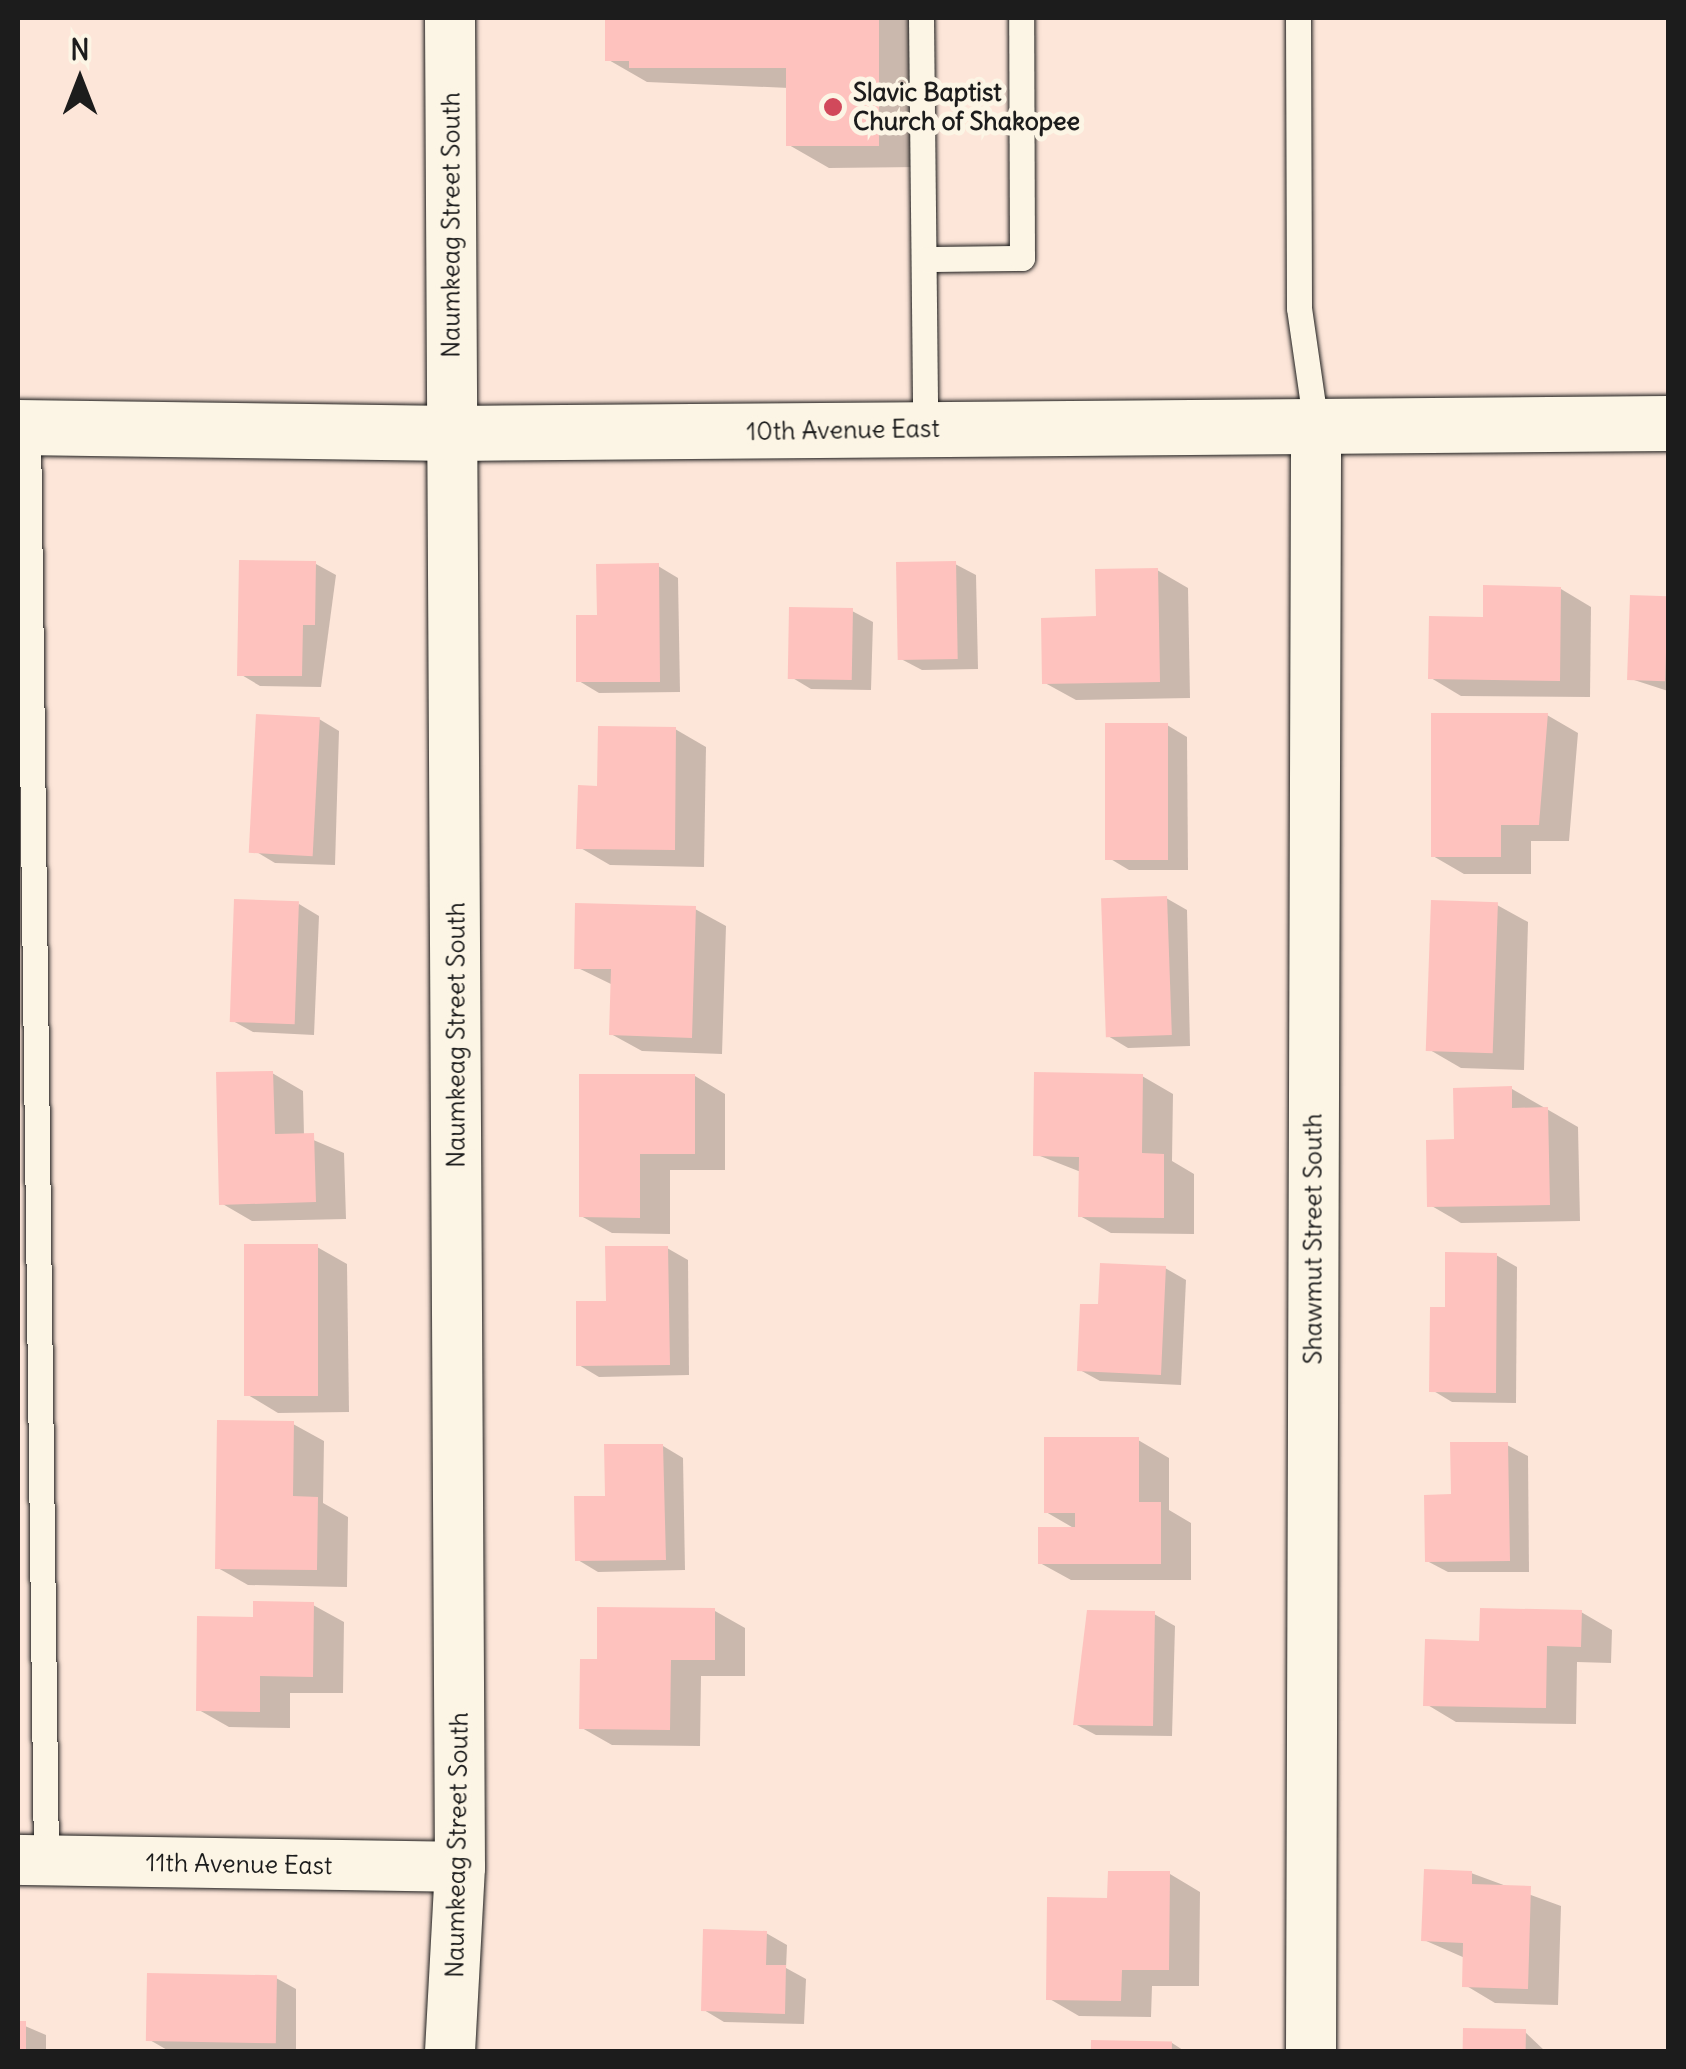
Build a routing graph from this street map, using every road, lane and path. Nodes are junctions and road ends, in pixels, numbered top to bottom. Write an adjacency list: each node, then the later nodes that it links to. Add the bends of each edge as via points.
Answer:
1 (450, 18): 10 (street, Naumkeag Street South)
2 (922, 18): 5 (lane)
3 (1021, 18): 5 (lane, via 1022,258)
4 (1298, 18): 7 (lane, via 1298,308)
5 (926, 258): 9 (lane)
6 (1668, 424): 7 (main road, 10th Avenue East)
7 (1316, 426): 9 (main road, 10th Avenue East); 14 (street, Shawmut Street South)
8 (23, 427): 10 (main road, 10th Avenue East); 11 (lane)
9 (924, 429): 10 (main road, 10th Avenue East)
10 (452, 434): 12 (street, Naumkeag Street South)
11 (32, 1860): 12 (street, 11th Avenue East)
12 (460, 1868): 13 (street, Naumkeag Street South)
13 (450, 2052)
14 (1311, 2052)

